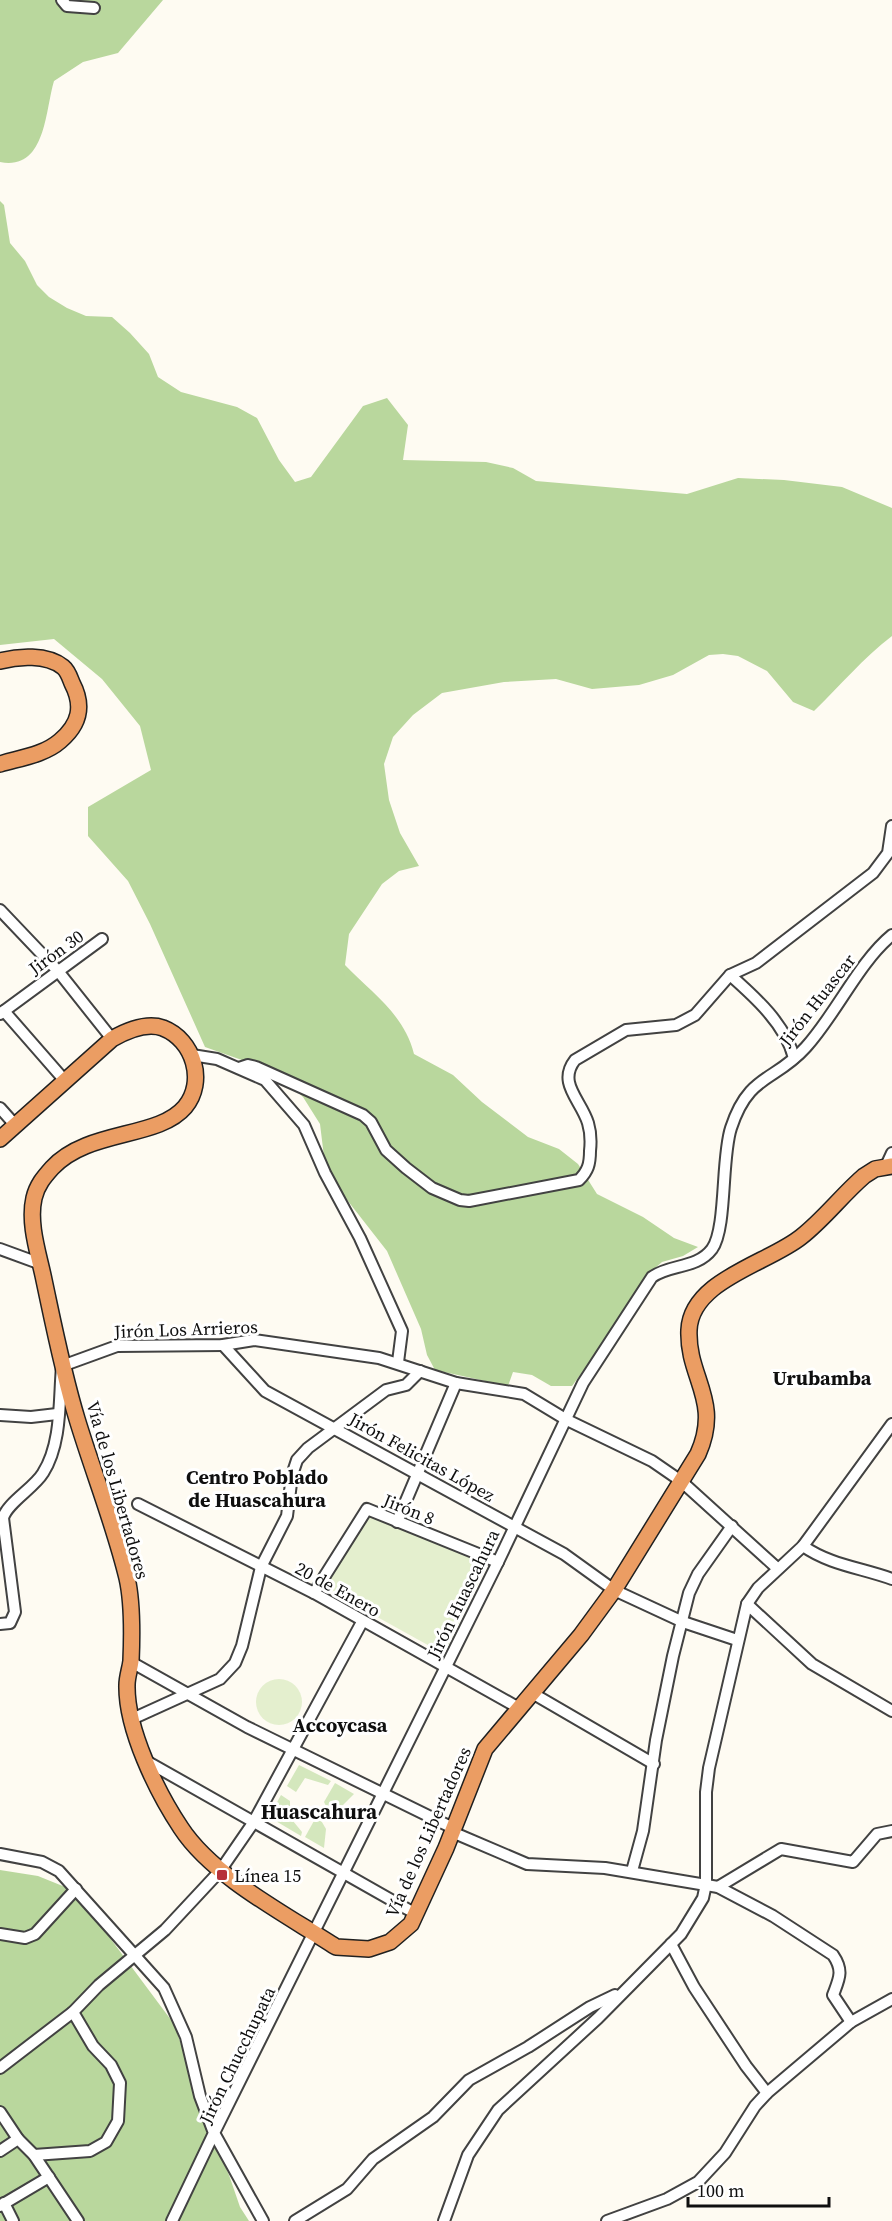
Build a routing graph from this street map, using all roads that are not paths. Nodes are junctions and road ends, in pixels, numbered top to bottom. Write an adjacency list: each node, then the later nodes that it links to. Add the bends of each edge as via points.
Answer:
1 (62, 0): 2 (street, via 67,6)
2 (94, 8)
3 (0, 661): 4 (highway, via 29,657 56,663 66,671 81,704 78,718 60,741 46,750)
4 (0, 764)
5 (892, 826): 10 (street, via 888,853 873,873 756,963)
6 (0, 910): 9 (street)
7 (892, 934): 14 (street, Jirón Huascar, via 813,1039)
8 (102, 939): 9 (street, Jirón 30)
9 (58, 971): 11 (street, Jirón 30); 12 (street)
10 (730, 975): 14 (street, via 775,1022); 15 (street, via 686,1021 626,1030 575,1060 567,1080 591,1135 587,1172 572,1182 469,1201 450,1197 432,1188 386,1150 363,1115 256,1067)
11 (2, 1013): 16 (street)
12 (112, 1038): 13 (highway, via 138,1028 162,1028 174,1034); 16 (highway)
13 (192, 1055): 15 (street); 22 (highway, Vía de los Libertadores, via 196,1084 183,1109 153,1125 76,1148 62,1157 39,1184 32,1212)
14 (794, 1058): 23 (street, Jirón Huascar, via 756,1083 736,1116 725,1148 724,1188 713,1247 701,1259 663,1269)
15 (239, 1068): 25 (street, via 265,1080 304,1125 402,1331)
16 (66, 1082): 18 (highway)
17 (0, 1108): 18 (street)
18 (16, 1126): 19 (highway)
19 (0, 1139)
20 (890, 1162): 35 (highway, Vía de los Libertadores, via 864,1176 801,1237 727,1278 696,1306 689,1330 691,1352 706,1402 707,1420 705,1438)
21 (0, 1249): 22 (street)
22 (41, 1264): 26 (highway, Vía de los Libertadores)
23 (652, 1277): 31 (street, Jirón Huascahura, via 583,1383)
24 (223, 1345): 25 (street, Jirón Los Arrieros, via 254,1340); 26 (street, Jirón Los Arrieros, via 117,1346); 33 (street, Jirón Felicitas López, via 265,1391)
25 (398, 1362): 27 (street, Jirón Los Arrieros)
26 (62, 1366): 29 (street); 52 (highway, Vía de los Libertadores, via 128,1583)
27 (420, 1371): 28 (street, Jirón Los Arrieros); 33 (street, via 406,1385 386,1390)
28 (456, 1383): 31 (street, Jirón Los Arrieros, via 524,1394); 34 (street)
29 (57, 1414): 30 (street); 50 (street, via 54,1449 44,1471 3,1518 15,1612 10,1623)
30 (0, 1415)
31 (567, 1420): 35 (street, Jirón Los Arrieros, via 652,1461); 38 (street, Jirón Huascahura)
32 (892, 1424): 40 (street)
33 (337, 1429): 34 (street, Jirón Felicitas López); 42 (street, via 297,1460 287,1516)
34 (417, 1472): 37 (street); 38 (street, Jirón Felicitas López)
35 (681, 1481): 39 (street, Jirón Los Arrieros); 45 (highway, Vía de los Libertadores)
36 (138, 1504): 42 (street, 20 de Enero)
37 (397, 1522): 41 (street, Jirón 8); 46 (street, Jirón 8, via 366,1509)
38 (515, 1526): 41 (street, Jirón Huascahura); 45 (street, Jirón Felicitas López, via 564,1554)
39 (732, 1526): 43 (street, Jirón Los Arrieros); 49 (street, via 698,1574)
40 (803, 1546): 43 (street); 44 (street, via 851,1568)
41 (498, 1562): 53 (street, Jirón Huascahura)
42 (261, 1567): 46 (street, 20 de Enero); 55 (street, via 235,1663 220,1678)
43 (777, 1568): 47 (street)
44 (892, 1580)
45 (614, 1590): 49 (street, Jirón Felicitas López); 54 (highway, Vía de los Libertadores)
46 (314, 1593): 48 (street, 20 de Enero)
47 (747, 1604): 51 (street); 57 (street, via 812,1664)
48 (362, 1622): 53 (street, 20 de Enero); 59 (street)
49 (683, 1622): 51 (street, Jirón Felicitas López); 61 (street)
50 (0, 1624)
51 (737, 1640): 70 (street, via 708,1776)
52 (131, 1662): 55 (street); 58 (highway, Vía de los Libertadores, via 127,1685)
53 (446, 1666): 56 (street, 20 de Enero); 62 (street, Jirón Huascahura)
54 (532, 1694): 56 (highway, Vía de los Libertadores); 61 (street)
55 (190, 1695): 58 (street); 59 (street)
56 (519, 1708): 64 (highway, Vía de los Libertadores, via 486,1749)
57 (892, 1711)
58 (132, 1719): 60 (highway, Vía de los Libertadores)
59 (293, 1751): 62 (street); 63 (street)
60 (148, 1762): 63 (street); 67 (highway, Vía de los Libertadores, via 182,1830)
61 (654, 1764): 68 (street)
62 (381, 1794): 64 (street); 69 (street, Jirón Huascahura)
63 (253, 1823): 67 (street); 69 (street)
64 (452, 1830): 68 (street, via 527,1864); 73 (highway, Vía de los Libertadores)
65 (892, 1831): 71 (street, via 877,1834 853,1862 781,1850)
66 (0, 1854): 72 (street, via 42,1862 59,1871)
67 (220, 1871): 74 (highway, Vía de los Libertadores); 77 (street, via 165,1930)
68 (632, 1871): 70 (street)
69 (343, 1874): 73 (street); 74 (street, Jirón Huascahura)
70 (706, 1884): 71 (street); 76 (street, via 689,1923)
71 (718, 1887): 81 (street, via 773,1916 833,1955 841,1975 833,1995)
72 (76, 1889): 75 (street, via 35,1934 25,1938); 77 (street)
73 (416, 1914): 74 (highway, Vía de los Libertadores, via 404,1933 369,1949 336,1947)
74 (315, 1933): 85 (street, Jirón Chucchupata)
75 (0, 1934)
76 (671, 1944): 78 (street); 83 (street, via 700,1996)
77 (134, 1955): 80 (street); 85 (street, via 164,1988 177,2012)
78 (620, 1993): 95 (street, via 469,2080 433,2117 373,2159 347,2189); 96 (street, via 498,2110 468,2156)
79 (892, 1999): 81 (street)
80 (73, 2012): 82 (street); 88 (street, via 120,2083 118,2121 106,2142 90,2151)
81 (851, 2022): 83 (street)
82 (0, 2068)
83 (767, 2093): 97 (street, via 725,2153 698,2182 668,2199)
84 (0, 2112): 86 (street)
85 (213, 2133): 93 (street); 94 (street, Jirón Chucchupata)
86 (18, 2139): 87 (street); 88 (street)
87 (0, 2151)
88 (34, 2155): 89 (street)
89 (49, 2177): 90 (street); 92 (street)
90 (2, 2204): 91 (street)
91 (13, 2221)
92 (78, 2221)
93 (172, 2221)
94 (263, 2221)
95 (295, 2221)
96 (444, 2221)
97 (607, 2221)

